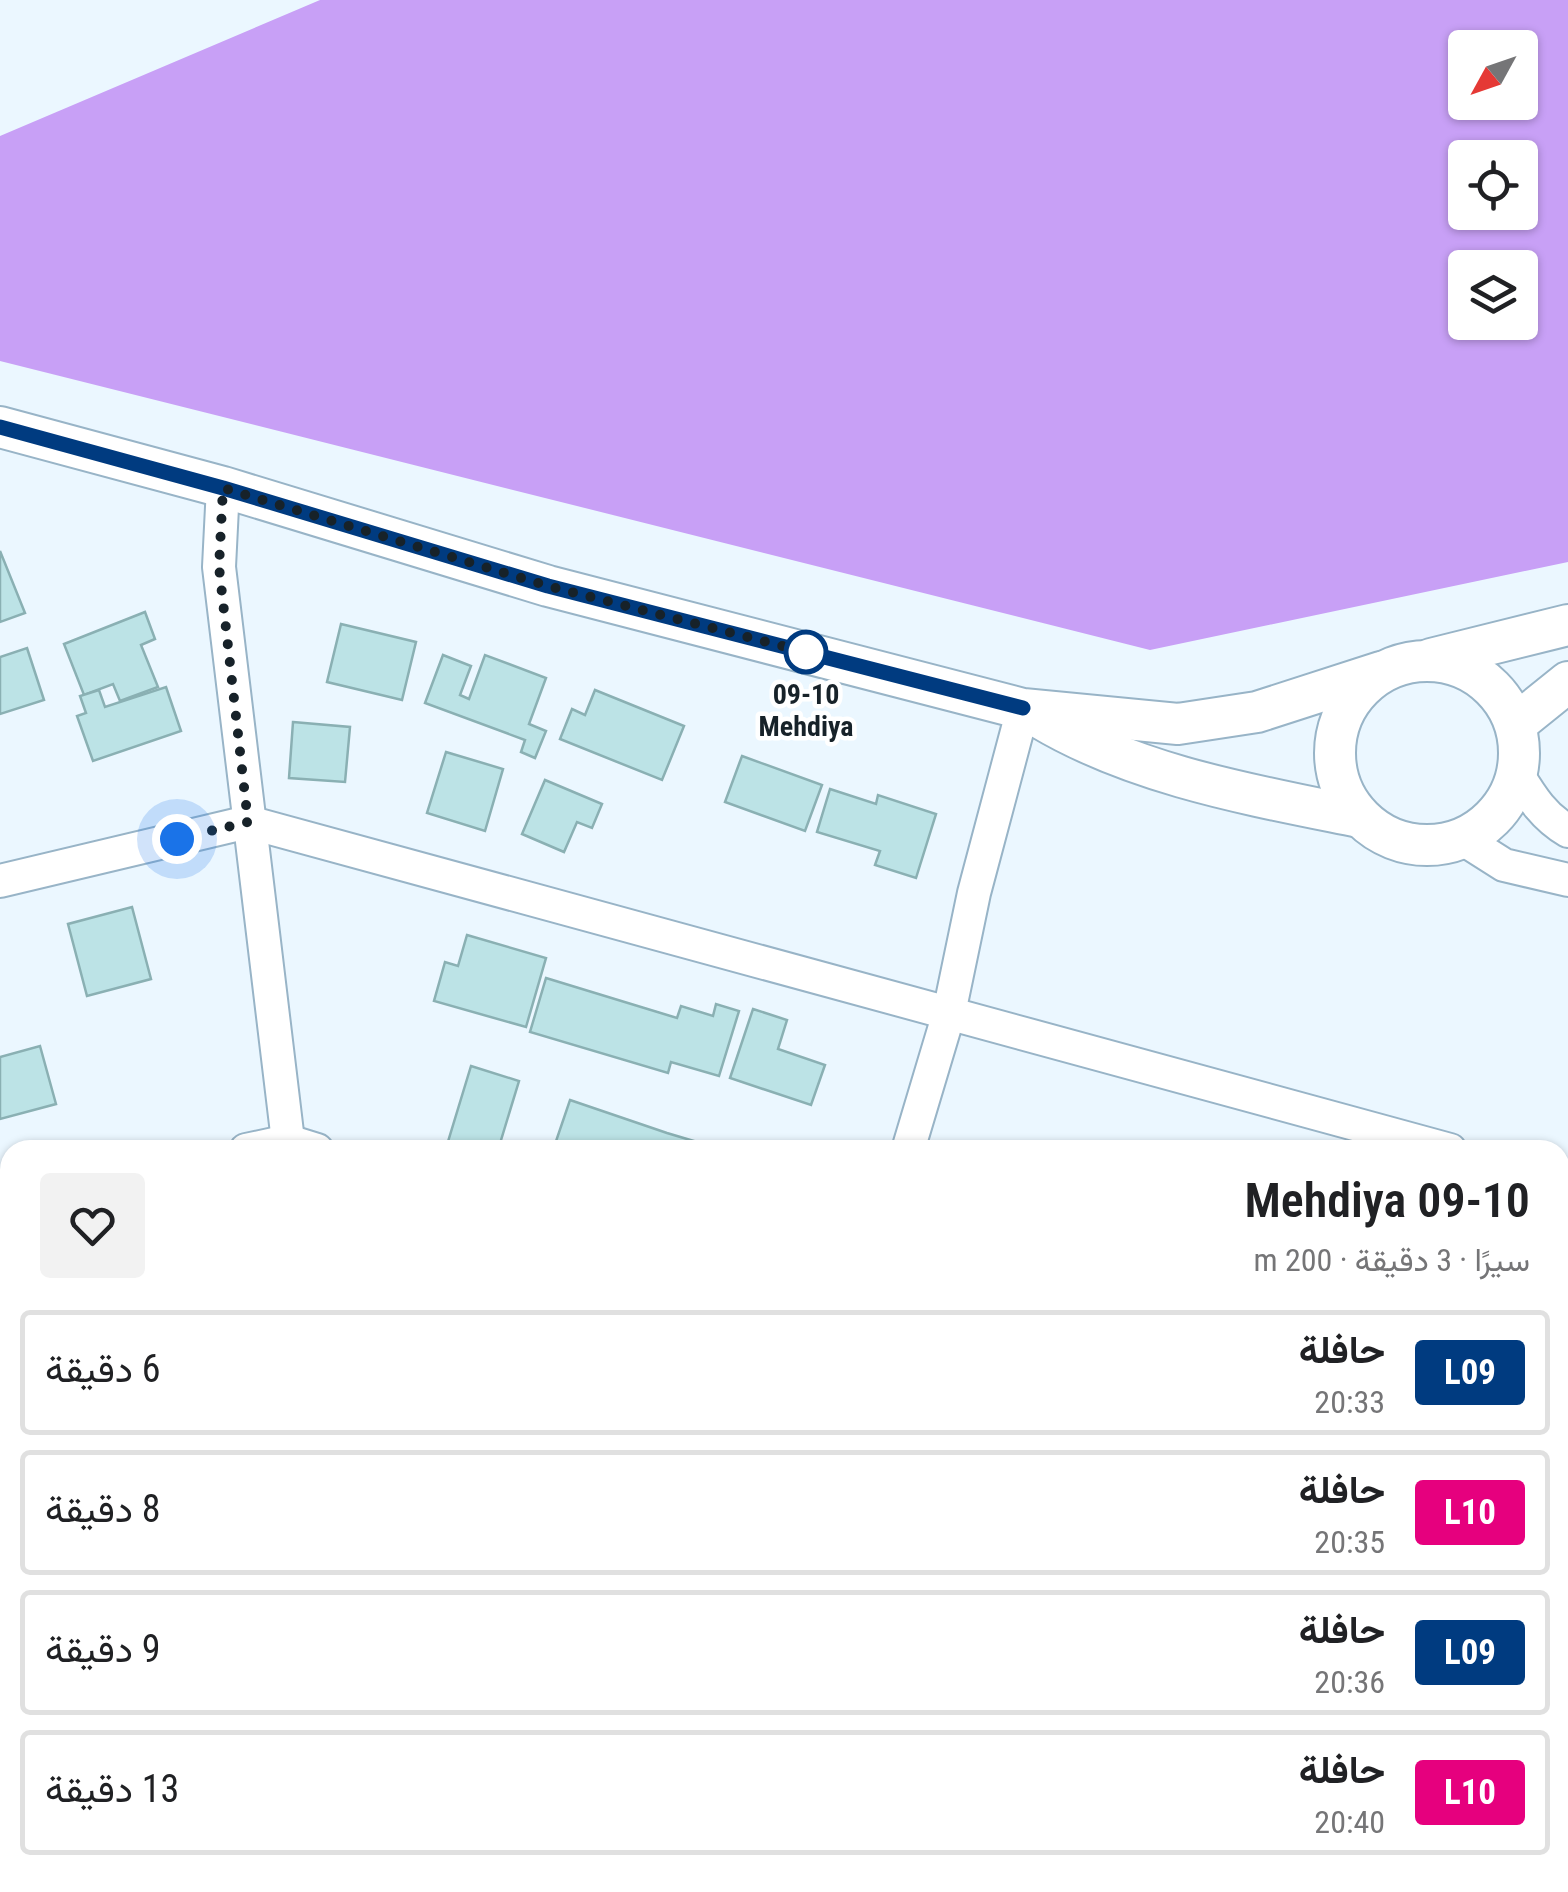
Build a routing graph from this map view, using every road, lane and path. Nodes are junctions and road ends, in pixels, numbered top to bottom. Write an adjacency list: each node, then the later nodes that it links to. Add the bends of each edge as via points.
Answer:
1 (0, 427): 2 (street)
2 (223, 488): 7 (street, via 548,586); 11 (street, via 219,567)
3 (1568, 624): 4 (street)
4 (1426, 660): 5 (street); 8 (street, via 1455,664 1481,678)
5 (1380, 672): 7 (street, via 1257,712 1178,724); 10 (street, via 1343,712 1335,739 1344,794)
6 (1568, 682): 8 (street)
7 (1023, 708): 10 (street, via 1077,740 1138,762 1253,796); 16 (street)
8 (1516, 724): 9 (street)
9 (1518, 775): 12 (street, via 1536,804); 13 (street, via 1507,802)
10 (1360, 817): 13 (street, via 1408,844)
11 (248, 822): 15 (street); 16 (street); 17 (street)
12 (1568, 831)
13 (1463, 839): 14 (street, via 1504,865)
14 (1568, 880)
15 (0, 882)
16 (949, 1013): 18 (street); 19 (street)
17 (302, 1140)
18 (911, 1140)
19 (1413, 1140)

